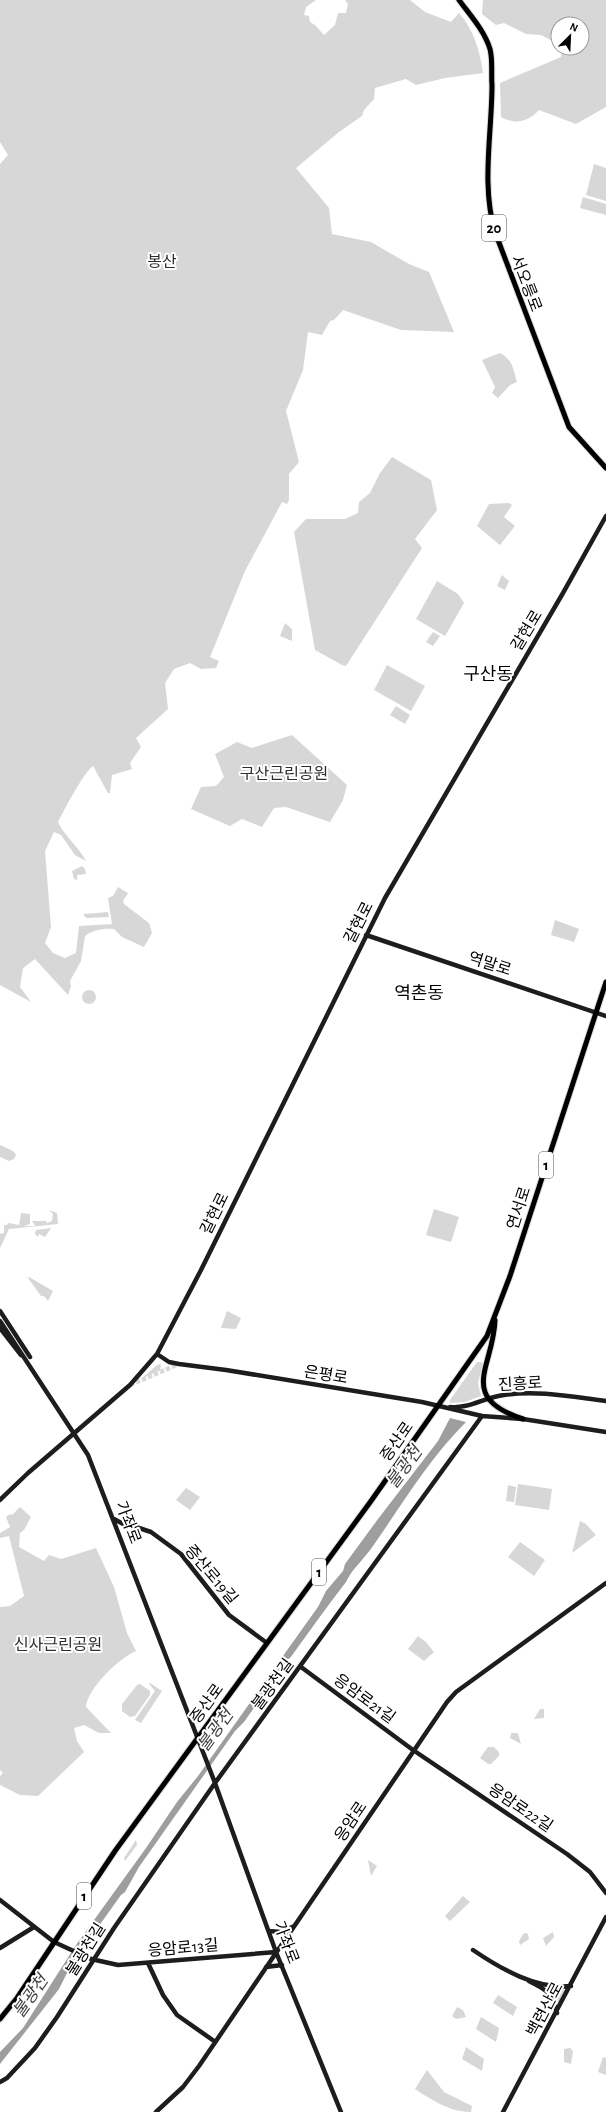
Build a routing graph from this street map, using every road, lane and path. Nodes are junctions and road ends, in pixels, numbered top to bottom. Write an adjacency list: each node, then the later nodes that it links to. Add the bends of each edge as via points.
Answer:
1 (459, 0): 2 (main road, 서오릉로 / 20, via 482,30 490,49 492,108 489,189 492,221 510,275 569,427)
2 (606, 468)
3 (606, 516): 4 (main road, 갈현로)
4 (366, 935): 6 (main road, 역말로); 12 (main road, 갈현로)
5 (606, 982): 6 (main road, 연서로 / 1)
6 (596, 1013): 7 (main road, 역말로); 9 (main road, 연서로 / 1)
7 (606, 1016)
8 (0, 1311): 13 (main road)
9 (495, 1317): 14 (main road, via 495,1335 482,1377); 16 (main road, 연서로 / 1, via 487,1336)
10 (0, 1321): 13 (main road, 가좌로)
11 (0, 1328): 13 (main road, via 16,1351)
12 (157, 1354): 16 (main road, 은평로, via 172,1363); 20 (main road, via 130,1385)
13 (28, 1358): 20 (main road, 가좌로)
14 (488, 1399): 15 (main road, 진흥로, via 524,1393); 16 (main road, 진흥로, via 462,1407); 18 (main road, via 498,1409)
15 (606, 1401)
16 (436, 1406): 17 (main road, 은평로); 24 (main road, 증산로 / 1)
17 (482, 1416): 18 (main road, 은평로); 25 (main road, 불광천길)
18 (523, 1419): 19 (main road, 은평로)
19 (606, 1432)
20 (74, 1433): 21 (main road); 22 (main road, 가좌로, via 88,1455)
21 (0, 1500)
22 (114, 1519): 24 (main road, 증산로19길, via 150,1532 181,1554 229,1615); 26 (main road, 가좌로)
23 (606, 1583): 27 (main road, 응암로, via 456,1692)
24 (267, 1643): 26 (main road, 증산로 / 1)
25 (300, 1668): 27 (main road, 응암로21길); 28 (main road, 불광천길)
26 (198, 1736): 28 (main road, 가좌로); 35 (main road, 증산로 / 1, via 115,1851)
27 (414, 1750): 29 (main road, 응암로22길, via 567,1854 590,1872); 33 (main road, 응암로)
28 (215, 1781): 34 (main road, 가좌로); 39 (main road, 불광천길)
29 (606, 1892)
30 (0, 1900): 32 (main road, 응암로13길)
31 (606, 1918): 44 (main road, 백련산로)
32 (34, 1927): 35 (main road, 응암로13길); 36 (main road)
33 (294, 1927): 34 (main road, via 281,1932); 38 (main road, 응암로)
34 (269, 1931): 38 (main road, 가좌로)
35 (54, 1942): 39 (main road, 응암로13길); 46 (main road, 증산로 / 1)
36 (0, 1948)
37 (473, 1950): 43 (main road, via 498,1967)
38 (276, 1952): 40 (main road, 응암로13길); 41 (main road, 가좌로); 42 (main road, 응암로)
39 (93, 1960): 40 (main road, 응암로13길, via 118,1965); 48 (main road, 불광천길, via 35,2048 7,2078)
40 (148, 1963): 47 (main road, via 163,1995 177,2015)
41 (282, 1965): 42 (main road); 50 (main road, 가좌로)
42 (266, 1967): 47 (main road, 응암로)
43 (523, 1977): 44 (main road, via 557,1987); 45 (main road, via 548,1991)
44 (571, 1986): 45 (main road, 백련산로)
45 (557, 2013): 51 (main road, 백련산로)
46 (0, 2019)
47 (214, 2041): 49 (main road, 응암로, via 183,2087)
48 (0, 2082)
49 (156, 2112)
50 (341, 2112)
51 (503, 2112)

